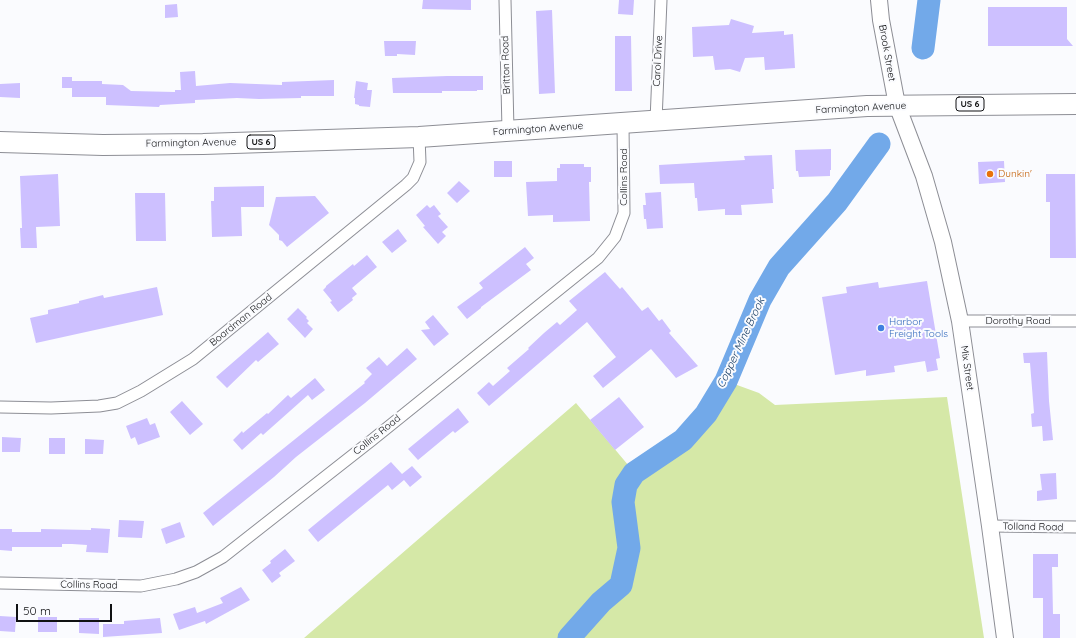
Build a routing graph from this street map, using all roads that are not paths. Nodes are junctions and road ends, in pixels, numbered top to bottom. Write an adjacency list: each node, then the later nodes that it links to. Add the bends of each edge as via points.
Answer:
1 (505, 0): 8 (street, Britton Road)
2 (661, 0): 6 (street, Carol Drive)
3 (879, 0): 5 (main road, Brook Street)
4 (1076, 104): 5 (highway, Farmington Avenue / US 6)
5 (897, 105): 6 (highway, Farmington Avenue / US 6); 11 (main road, Mix Street, via 925,181 943,242)
6 (656, 121): 7 (highway, Farmington Avenue / US 6)
7 (623, 124): 8 (highway, Farmington Avenue / US 6); 16 (street, Collins Road, via 624,213 615,237 598,258 223,557 196,572 141,586)
8 (508, 130): 9 (highway, Farmington Avenue / US 6)
9 (419, 137): 10 (highway, Farmington Avenue / US 6, via 203,144); 13 (street, Boardman Road, via 420,162 413,178 406,185 193,359 117,403 51,408)
10 (0, 142)
11 (960, 321): 12 (street, Dorothy Road); 14 (main road, Mix Street)
12 (1076, 321)
13 (0, 407)
14 (990, 526): 15 (street, Tolland Road); 17 (main road, Mix Street)
15 (1076, 527)
16 (0, 583)
17 (1005, 638)

